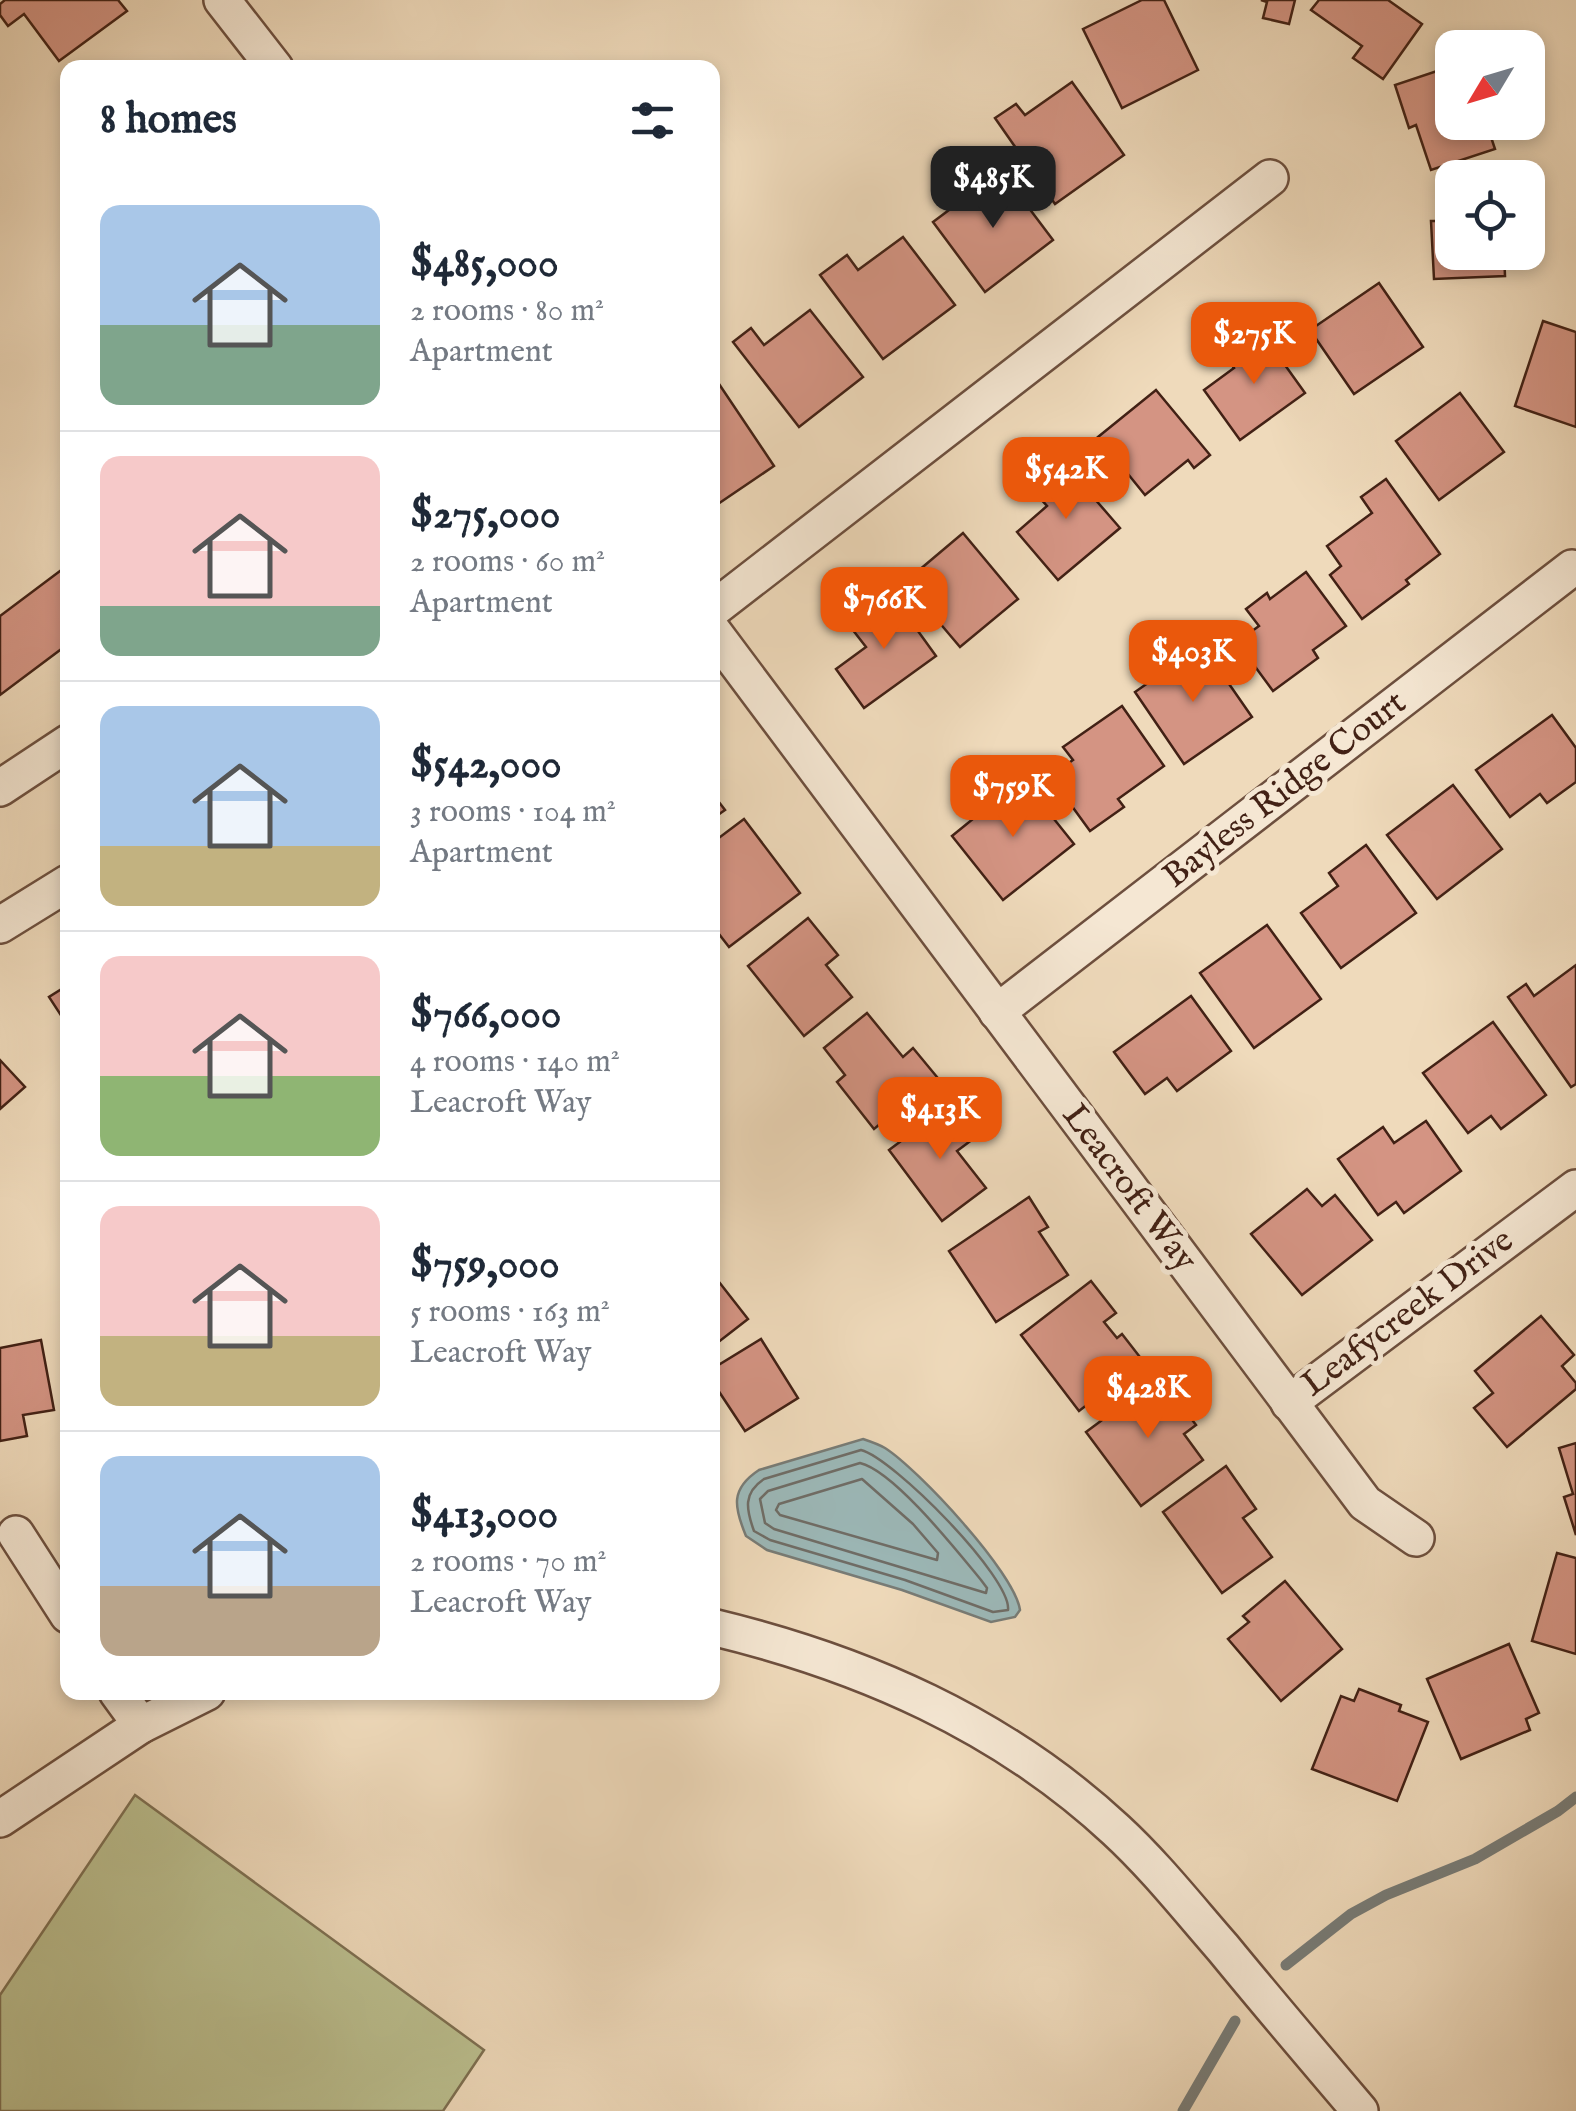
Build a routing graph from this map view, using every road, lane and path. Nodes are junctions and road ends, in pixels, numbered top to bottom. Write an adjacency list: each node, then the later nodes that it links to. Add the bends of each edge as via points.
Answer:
1 (222, 0): 2 (street)
2 (268, 60)
3 (1270, 178): 5 (street)
4 (1572, 568): 11 (street, Bayless Ridge Court)
5 (720, 604)
6 (720, 641): 11 (street, Leacroft Way)
7 (60, 747): 8 (street)
8 (0, 788)
9 (60, 888): 10 (street)
10 (0, 925)
11 (997, 1012): 13 (street, Leacroft Way)
12 (1576, 1188): 13 (street, Leafycreek Drive)
13 (1289, 1403): 15 (street, Leacroft Way, via 1364,1503)
14 (16, 1534): 16 (street)
15 (1416, 1538)
16 (60, 1603)
17 (720, 1629): 22 (street, via 880,1678 970,1724 1066,1788 1160,1875)
18 (123, 1700): 20 (street)
19 (191, 1700): 20 (street)
20 (141, 1725): 21 (street)
21 (0, 1819)
22 (1360, 2111)

